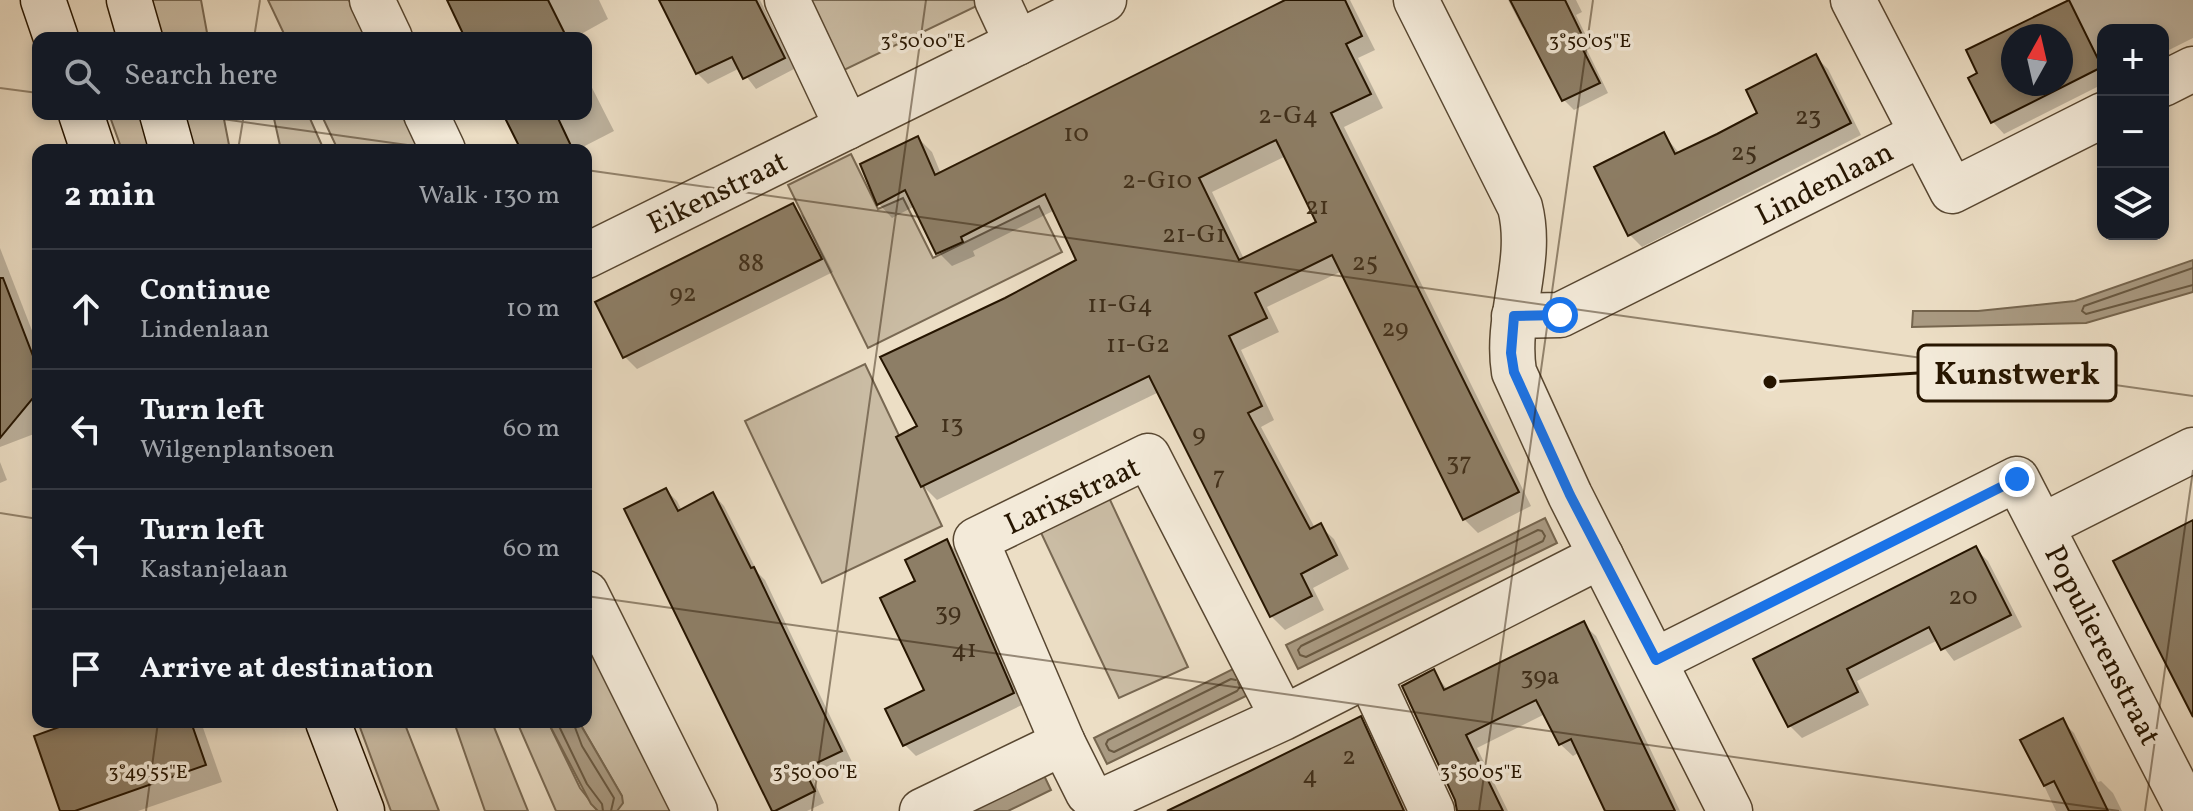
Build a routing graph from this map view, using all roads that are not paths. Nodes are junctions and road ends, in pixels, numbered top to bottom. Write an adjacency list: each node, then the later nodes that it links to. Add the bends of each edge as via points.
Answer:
1 (43, 0): 9 (street)
2 (129, 0): 10 (street)
3 (372, 0): 11 (street)
4 (787, 0): 19 (street)
5 (997, 0): 12 (street)
6 (1104, 0): 12 (street, Eikenstraat)
7 (1416, 0): 25 (street, via 1520,207 1526,243)
8 (1853, 0): 20 (street)
9 (54, 32)
10 (138, 32)
11 (387, 32)
12 (1017, 43): 19 (street, Eikenstraat)
13 (2193, 69): 14 (street)
14 (2169, 81)
15 (2097, 118): 20 (street, Lindenlaan, via 1952,191)
16 (83, 120): 21 (street)
17 (164, 120): 22 (street)
18 (429, 120): 23 (street)
19 (847, 127): 24 (street, Eikenstraat)
20 (1922, 134): 25 (street, Lindenlaan, via 1560,315)
21 (91, 144)
22 (170, 144)
23 (440, 144)
24 (592, 253)
25 (1514, 316): 28 (street, via 1514,372)
26 (2193, 450): 27 (street)
27 (2042, 526): 30 (street, Populierenstraat, via 2017,479); 40 (street, Populierenstraat)
28 (1601, 556): 30 (street); 31 (street, Larixstraat)
29 (592, 605): 36 (street)
30 (1656, 660): 39 (street)
31 (1369, 675): 32 (street, Larixstraat); 38 (street)
32 (1283, 718): 34 (street, Larixstraat, via 1104,800 1088,793); 34 (street, Larixstraat, via 1148,456 976,540)
33 (330, 728): 35 (street)
34 (1063, 743): 37 (street)
35 (362, 811)
36 (695, 811)
37 (922, 811)
38 (1432, 811)
39 (1730, 811)
40 (2188, 811)

